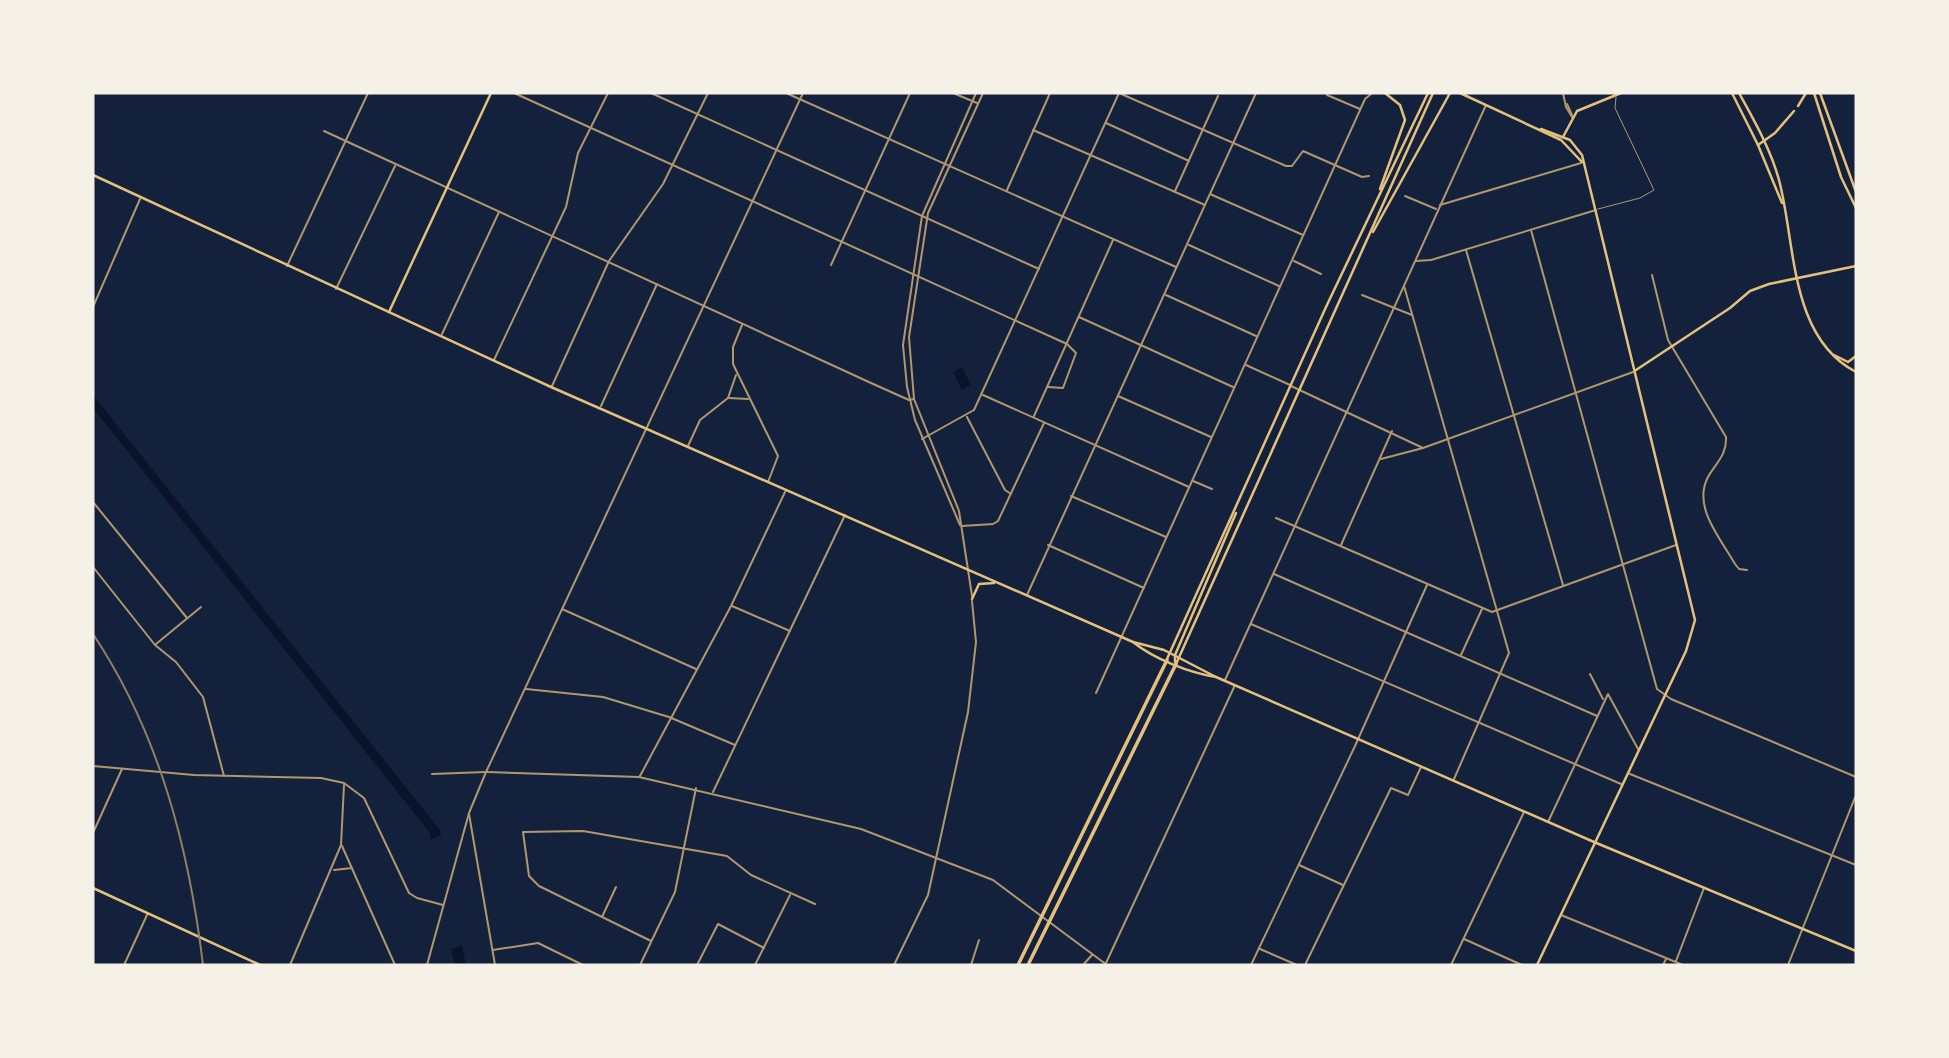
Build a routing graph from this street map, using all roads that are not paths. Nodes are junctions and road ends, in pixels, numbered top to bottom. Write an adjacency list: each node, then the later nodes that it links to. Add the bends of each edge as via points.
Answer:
1 (368, 93): 49 (street)
2 (491, 93): 64 (main road)
3 (514, 93): 43 (street)
4 (608, 93): 43 (street)
5 (651, 93): 40 (street)
6 (708, 93): 40 (street)
7 (786, 93): 31 (street)
8 (803, 93): 31 (street)
9 (910, 93): 48 (street)
10 (953, 93): 32 (street)
11 (976, 93): 32 (street)
12 (983, 93): 33 (street)
13 (1050, 93): 44 (street)
14 (1118, 93): 42 (street); 46 (street)
15 (1256, 93): 50 (street)
16 (1385, 93): 70 (main road, via 1400,105 1405,120)
17 (1428, 93): 70 (main road)
18 (1433, 93): 90 (main road)
19 (1450, 93): 90 (main road)
20 (1460, 93): 34 (main road)
21 (1563, 93): 41 (street)
22 (1618, 93): 41 (main road); 79 (lane, via 1615,108 1654,190)
23 (1732, 93): 52 (main road)
24 (1806, 93): 35 (main road)
25 (1814, 93): 39 (main road)
26 (1820, 93): 36 (main road)
27 (1371, 94): 37 (street)
28 (1740, 94): 51 (main road)
29 (1326, 95): 37 (street)
30 (1218, 96): 46 (street)
31 (800, 99): 48 (street); 53 (street)
32 (972, 101): 33 (street); 57 (street)
33 (978, 104): 61 (street)
34 (1486, 104): 47 (main road); 75 (street)
35 (1798, 106)
36 (1828, 108): 39 (lane); 68 (main road)
37 (1361, 110): 59 (street)
38 (1794, 111): 51 (main road)
39 (1820, 111): 77 (main road)
40 (698, 114): 53 (street); 60 (street)
41 (1573, 117): 47 (main road)
42 (1105, 123): 54 (street); 55 (street)
43 (590, 128): 60 (street); 85 (street)
44 (1033, 130): 54 (street); 66 (street)
45 (324, 131): 49 (street)
46 (1202, 131): 50 (street); 55 (street)
47 (1562, 138): 56 (main road, via 1577,148)
48 (889, 139): 57 (street); 65 (street)
49 (347, 141): 58 (street); 97 (street)
50 (1233, 143): 59 (street, via 1286,166 1294,164 1301,151); 69 (street)
51 (1764, 143): 52 (main road); 76 (main road, via 1779,178)
52 (1758, 145): 76 (main road)
53 (776, 150): 65 (street); 73 (street)
54 (1091, 155): 67 (street); 82 (street)
55 (1189, 161): 67 (street)
56 (1582, 162): 75 (street); 79 (main road)
57 (944, 163): 61 (street); 81 (street)
58 (396, 165): 64 (street); 108 (street)
59 (1336, 165): 63 (street); 86 (street)
60 (671, 166): 73 (street); 93 (street)
61 (949, 166): 66 (street); 83 (street)
62 (93, 175): 72 (main road)
63 (1369, 176)
64 (446, 187): 80 (street); 114 (main road)
65 (865, 191): 81 (street); 88 (street)
66 (1006, 191): 82 (street)
67 (1175, 192): 74 (street)
68 (1856, 192)
69 (1210, 194): 74 (street); 86 (street)
70 (1379, 196): 131 (main road)
71 (1405, 196): 78 (street)
72 (140, 199): 97 (main road); 112 (street)
73 (752, 203): 88 (street); 111 (street)
74 (1205, 205): 89 (street)
75 (1440, 205): 78 (street)
76 (1783, 206): 104 (main road)
77 (1856, 208)
78 (1437, 209): 94 (street)
79 (1596, 210): 84 (street); 128 (main road)
80 (500, 211): 85 (street); 119 (street)
81 (922, 216): 83 (street); 100 (street)
82 (1063, 216): 87 (street); 99 (street)
83 (927, 218): 99 (street); 103 (street)
84 (1531, 230): 91 (street); 137 (street)
85 (552, 236): 93 (street); 126 (street)
86 (1304, 236): 92 (street)
87 (1113, 239): 98 (street); 116 (street)
88 (841, 243): 95 (street); 100 (street)
89 (1187, 244): 98 (street); 107 (street)
90 (1366, 244): 135 (main road)
91 (1466, 250): 94 (street); 146 (street)
92 (1293, 260): 101 (street); 107 (street)
93 (609, 261): 105 (street); 132 (street)
94 (1415, 261): 106 (street)
95 (831, 265)
96 (1856, 265): 104 (main road)
97 (287, 266): 108 (main road)
98 (1177, 268): 109 (street)
99 (1039, 269): 117 (street)
100 (912, 274): 103 (street); 142 (street, via 903,345)
101 (1321, 274)
102 (1652, 275): 123 (street)
103 (917, 276): 117 (street); 141 (street, via 909,344)
104 (1798, 277): 123 (main road, via 1750,291); 124 (main road, via 1808,316)
105 (658, 284): 111 (street); 143 (street)
106 (1404, 285): 113 (street); 115 (street)
107 (1280, 286): 120 (street)
108 (336, 289): 114 (main road)
109 (1164, 295): 120 (street); 122 (street)
110 (1362, 295): 113 (street)
111 (705, 305): 118 (street); 149 (street)
112 (93, 307)
113 (1394, 307): 115 (street); 144 (street)
114 (388, 313): 119 (main road)
115 (1413, 315): 154 (street)
116 (1078, 317): 121 (street); 122 (street)
117 (1016, 320): 121 (street); 136 (street)
118 (742, 324): 130 (street, via 732,355); 142 (street)
119 (440, 336): 126 (main road)
120 (1257, 337): 127 (street)
121 (1067, 344): 133 (street); 133 (street, via 1076,360 1063,388)
122 (1141, 346): 134 (street); 138 (street)
123 (1672, 347): 128 (main road); 178 (street, via 1724,430 1724,453 1707,481 1704,505 1735,564)
124 (1828, 351): 125 (main road, via 1845,362); 129 (main road)
125 (1856, 356)
126 (493, 360): 132 (main road)
127 (1245, 364): 131 (street); 134 (street)
128 (1636, 370): 137 (street); 173 (main road)
129 (1856, 372)
130 (736, 374): 139 (street); 140 (street)
131 (1290, 385): 135 (street); 198 (main road)
132 (551, 387): 143 (main road)
133 (1048, 387): 147 (street)
134 (1234, 387): 152 (street)
135 (1300, 390): 144 (street); 198 (main road)
136 (982, 394): 145 (street); 147 (street)
137 (1575, 394): 146 (street); 175 (street)
138 (1118, 396): 152 (street); 155 (street)
139 (728, 398): 140 (street); 156 (street, via 700,420)
140 (750, 399): 160 (street, via 778,456)
141 (914, 399): 142 (street); 151 (street)
142 (909, 400): 153 (street)
143 (600, 408): 149 (main road)
144 (1347, 411): 150 (street); 170 (street)
145 (967, 416): 151 (street); 164 (street)
146 (1513, 416): 154 (street); 182 (street)
147 (1033, 417): 148 (street)
148 (1044, 422): 155 (street); 164 (street)
149 (648, 429): 156 (main road); 189 (street)
150 (1392, 431): 157 (street); 158 (street)
151 (927, 437): 153 (street); 169 (street, via 952,491)
152 (1212, 438): 159 (street)
153 (922, 439): 169 (street)
154 (1448, 439): 157 (street); 190 (street)
155 (1096, 446): 161 (street); 165 (street)
156 (688, 447): 160 (main road)
157 (1423, 448): 158 (street)
158 (1380, 459): 174 (street)
159 (1192, 480): 161 (street); 162 (street)
160 (768, 482): 163 (main road)
161 (1189, 488): 171 (street)
162 (1212, 489)
163 (786, 490): 167 (main road); 186 (street)
164 (1011, 494): 169 (street, via 993,524)
165 (1071, 496): 171 (street); 172 (street)
166 (93, 502): 191 (street)
167 (845, 515): 177 (main road); 193 (street)
168 (1276, 518): 170 (street)
169 (961, 526): 177 (street)
170 (1295, 526): 174 (street); 179 (street)
171 (1167, 538): 183 (street)
172 (1048, 545): 183 (street); 184 (street)
173 (1677, 545): 175 (street); 211 (main road, via 1695,614 1693,630)
174 (1340, 546): 181 (street)
175 (1621, 564): 182 (street); 211 (street, via 1652,675)
176 (93, 567): 197 (street)
177 (968, 570): 180 (main road); 185 (street)
178 (1747, 570)
179 (1274, 573): 192 (street); 194 (street)
180 (998, 583): 184 (main road); 185 (main road, via 979,584)
181 (1427, 584): 188 (street); 194 (street)
182 (1564, 586): 190 (street)
183 (1144, 589): 195 (street)
184 (1026, 596): 195 (main road)
185 (972, 599): 243 (street, via 973,684)
186 (731, 606): 193 (street); 202 (street)
187 (201, 607): 191 (street)
188 (1482, 608): 190 (street); 199 (street)
189 (562, 609): 202 (street); 209 (street)
190 (1498, 610): 203 (street, via 1509,653)
191 (187, 618): 197 (street)
192 (1251, 624): 206 (street); 207 (street)
193 (790, 631): 217 (street)
194 (1405, 632): 199 (street); 207 (street)
195 (1123, 638): 196 (main road); 210 (street)
196 (1133, 642): 198 (main road); 200 (main road)
197 (155, 645): 226 (street, via 176,662 203,697)
198 (1175, 655): 200 (main road); 201 (main road); 205 (main road)
199 (1461, 656): 203 (street)
200 (1167, 660): 201 (main road); 281 (highway)
201 (1176, 664): 205 (main road); 282 (highway)
202 (697, 669): 214 (street)
203 (1502, 674): 213 (street); 215 (street)
204 (1590, 674): 212 (street)
205 (1216, 677): 206 (main road)
206 (1225, 681): 208 (main road)
207 (1383, 681): 215 (street); 216 (street)
208 (1235, 685): 216 (main road); 284 (street)
209 (525, 689): 214 (street, via 603,697); 223 (street)
210 (1096, 693)
211 (1664, 695): 218 (main road); 228 (street)
212 (1603, 700): 213 (street); 218 (street, via 1608,694)
213 (1597, 716): 219 (street)
214 (669, 717): 217 (street); 227 (street)
215 (1479, 724): 219 (street); 229 (street)
216 (1357, 738): 221 (main road); 244 (street)
217 (736, 746): 233 (street)
218 (1638, 750): 224 (main road)
219 (1575, 765): 231 (street); 237 (street)
220 (93, 766): 222 (street)
221 (1421, 766): 229 (main road); 248 (street, via 1408,795 1391,788)
222 (122, 769): 226 (street); 238 (street)
223 (486, 772): 225 (street); 227 (street); 236 (street)
224 (1628, 773): 231 (main road); 242 (street)
225 (432, 774)
226 (224, 776): 230 (street, via 321,778)
227 (639, 777): 232 (street)
228 (1856, 777)
229 (1453, 780): 235 (main road)
230 (344, 783): 240 (street); 254 (street, via 364,798 409,892)
231 (1622, 784): 239 (main road)
232 (696, 788): 233 (street); 241 (street)
233 (713, 792): 243 (street, via 861,829)
234 (1856, 795): 242 (street)
235 (1525, 811): 237 (main road); 259 (street)
236 (469, 813): 254 (street); 264 (street)
237 (1548, 822): 239 (main road)
238 (93, 834)
239 (1594, 842): 251 (main road); 256 (main road)
240 (341, 845): 246 (street); 247 (street)
241 (684, 847): 252 (street, via 727,856 751,875); 257 (street, via 583,831 523,832 529,876 539,886); 261 (street, via 675,892)
242 (1832, 855): 245 (street); 258 (street)
243 (935, 856): 266 (street, via 993,880); 279 (street, via 928,895)
244 (1298, 865): 248 (street); 263 (street)
245 (1856, 865)
246 (353, 869): 247 (street); 272 (street)
247 (332, 870): 271 (street)
248 (1344, 885): 287 (street)
249 (617, 887): 257 (street)
250 (93, 888): 255 (main road)
251 (1704, 888): 258 (main road); 268 (street)
252 (790, 894): 253 (street); 262 (street)
253 (815, 904)
254 (444, 905): 273 (street)
255 (148, 912): 269 (street); 270 (main road)
256 (1560, 914): 267 (street); 290 (main road)
257 (602, 917): 261 (street)
258 (1802, 930): 265 (main road); 293 (street)
259 (1463, 939): 288 (street); 289 (street)
260 (979, 940): 280 (street)
261 (651, 941): 276 (street)
262 (764, 948): 277 (street, via 718,925); 278 (street)
263 (1259, 948): 285 (street); 286 (street)
264 (492, 950): 274 (street); 275 (street, via 538,943)
265 (1856, 951)
266 (1093, 954): 283 (street); 284 (street)
267 (1666, 958): 268 (street); 291 (street)
268 (1675, 962): 292 (street)
269 (124, 965)
270 (260, 965)
271 (290, 965)
272 (395, 965)
273 (427, 965)
274 (495, 965)
275 (583, 965)
276 (640, 965)
277 (697, 965)
278 (755, 965)
279 (894, 965)
280 (971, 965)
281 (1018, 965)
282 (1028, 965)
283 (1083, 965)
284 (1107, 965)
285 (1251, 965)
286 (1297, 965)
287 (1305, 965)
288 (1451, 965)
289 (1522, 965)
290 (1537, 965)
291 (1663, 965)
292 (1683, 965)
293 (1788, 965)

